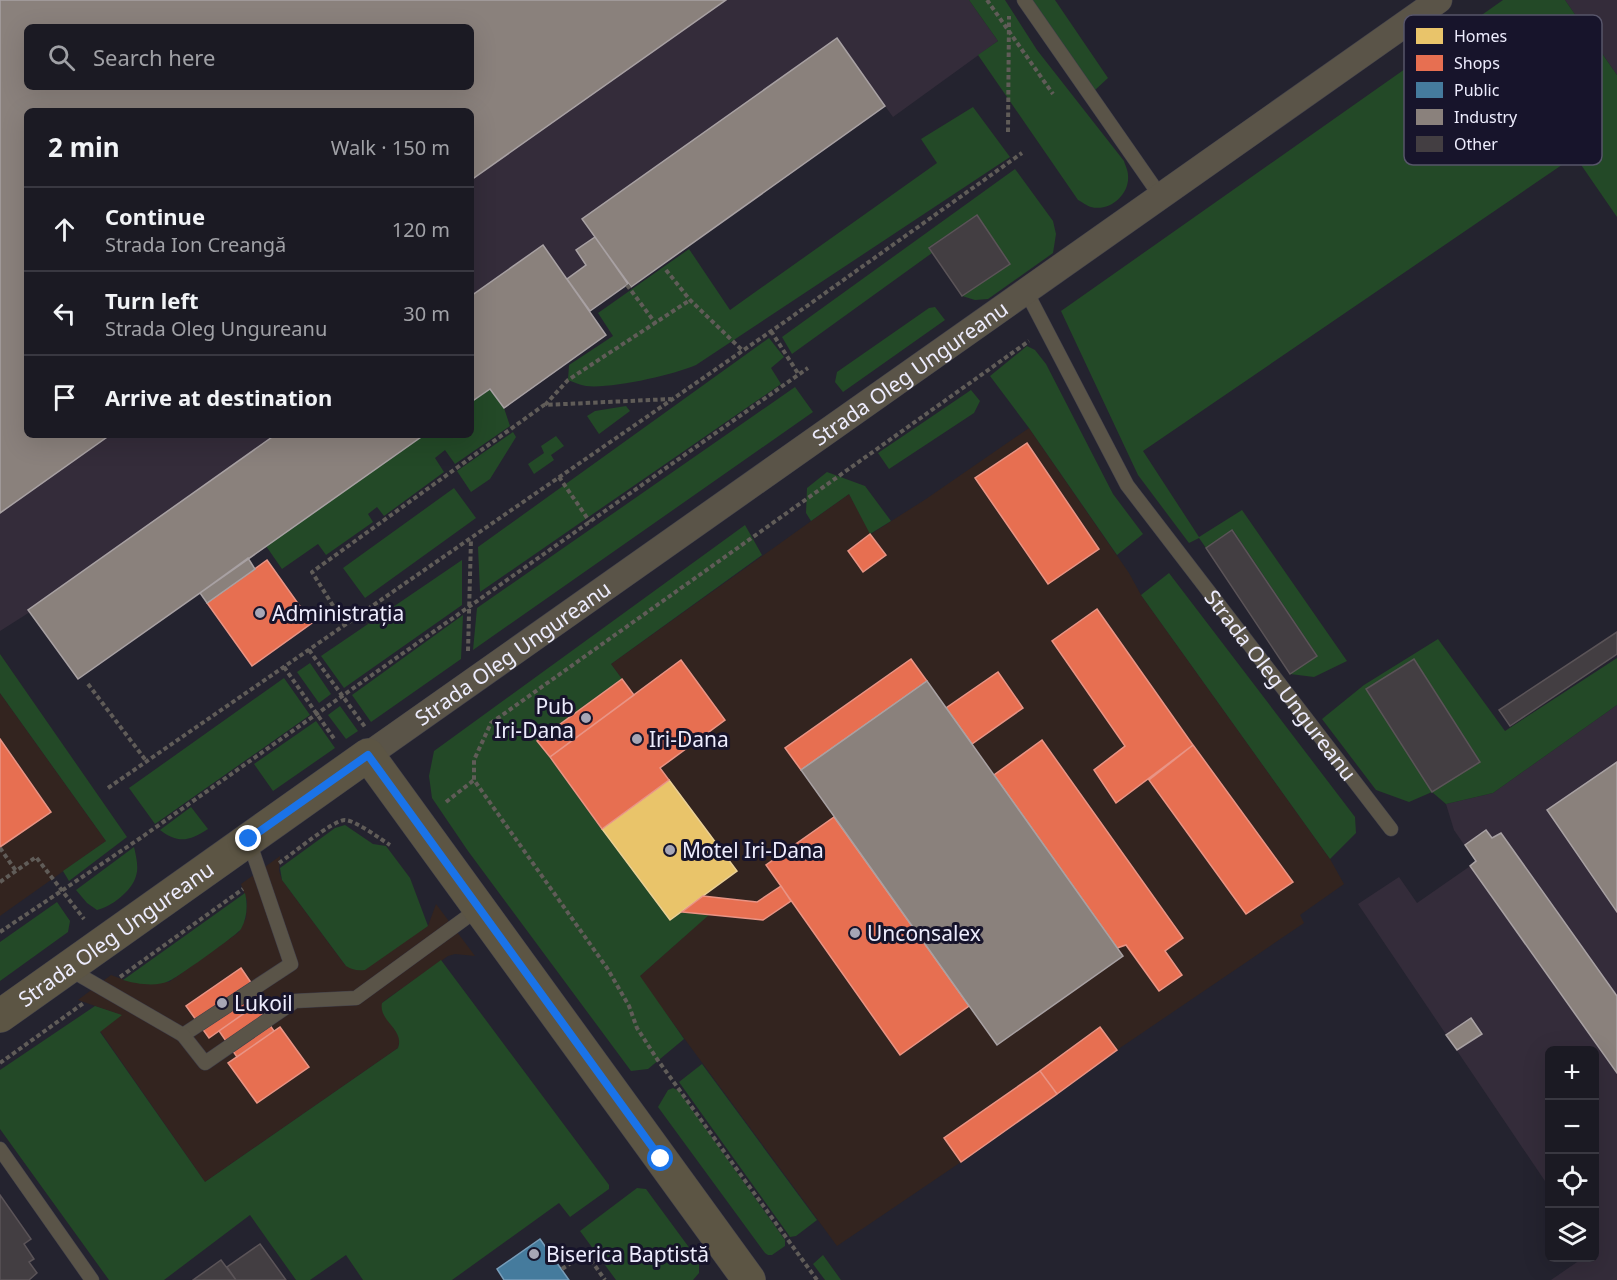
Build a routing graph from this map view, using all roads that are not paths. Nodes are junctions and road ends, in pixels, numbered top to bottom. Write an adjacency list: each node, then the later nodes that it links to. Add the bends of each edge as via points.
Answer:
1 (1024, 0): 5 (lane)
2 (1439, 0): 3 (street, Strada Oleg Ungureanu)
3 (1418, 15)
4 (1404, 25): 5 (street, Strada Oleg Ungureanu)
5 (1161, 196): 6 (street, Strada Oleg Ungureanu)
6 (1026, 291): 7 (street, Strada Oleg Ungureanu); 8 (lane, Strada Oleg Ungureanu, via 1127,485)
7 (367, 756): 9 (street, Strada Oleg Ungureanu); 10 (street)
8 (1391, 829)
9 (249, 839): 11 (street, Strada Oleg Ungureanu); 13 (lane, via 291,964)
10 (478, 909): 13 (lane, via 356,998 295,1001 205,1063); 16 (street)
11 (69, 969): 12 (street, Strada Oleg Ungureanu); 13 (lane)
12 (0, 1016)
13 (183, 1035)
14 (0, 1149): 15 (lane)
15 (92, 1280)
16 (748, 1280)

